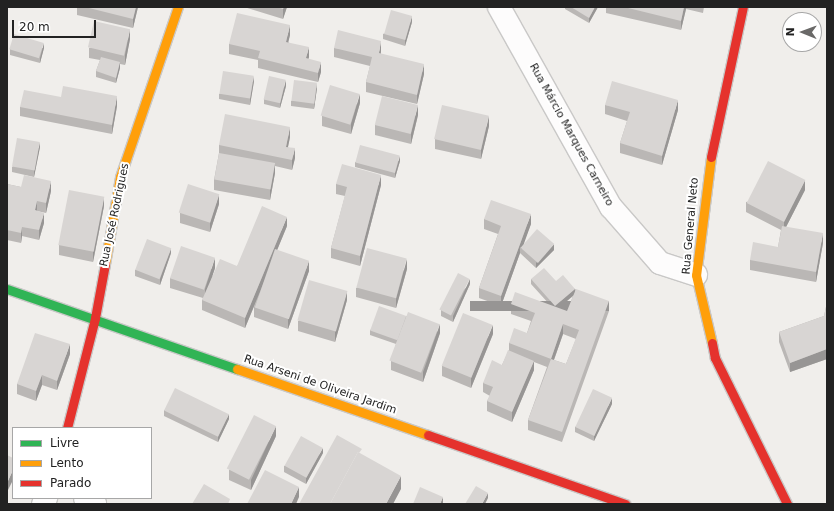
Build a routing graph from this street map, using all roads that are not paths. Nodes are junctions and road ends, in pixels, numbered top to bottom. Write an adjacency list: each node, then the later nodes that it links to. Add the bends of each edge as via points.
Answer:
1 (178, 7): 6 (street, Rua José Rodrigues, via 120,177)
2 (499, 7): 4 (street, Rua Márcio Marques Carneiro, via 611,207 660,263)
3 (744, 7): 4 (street, Rua General Neto, via 708,173)
4 (696, 275): 8 (street, Rua General Neto, via 715,358)
5 (7, 289): 6 (street, Rua Arseni de Oliveira Jardim)
6 (95, 318): 7 (street, Rua José Rodrigues); 9 (street, Rua Arseni de Oliveira Jardim)
7 (67, 427)
8 (784, 503)
9 (625, 504)

